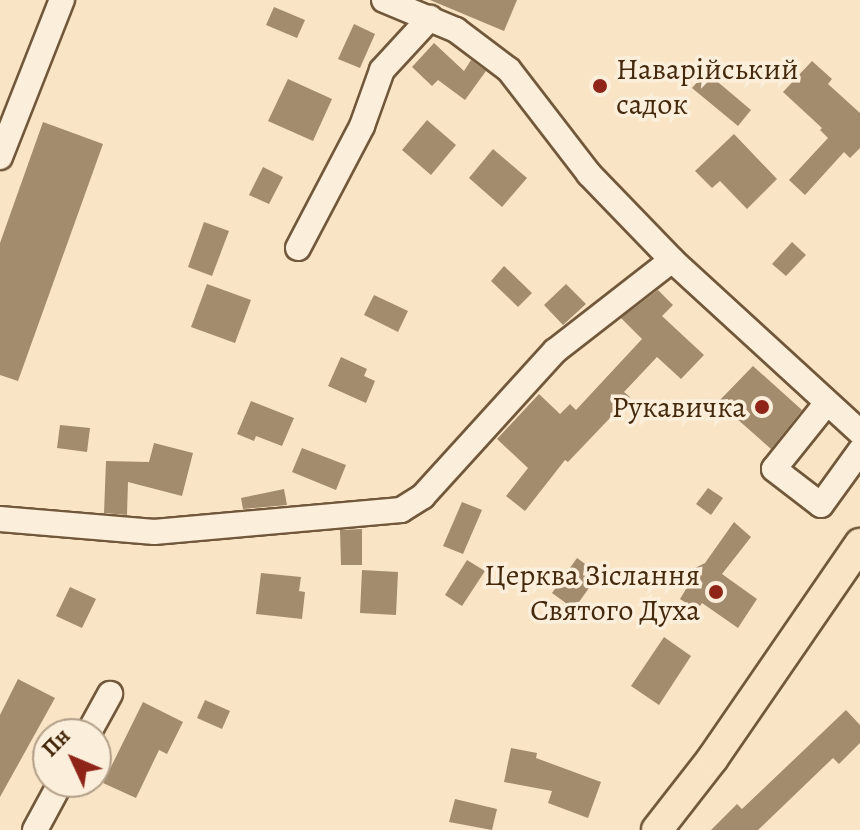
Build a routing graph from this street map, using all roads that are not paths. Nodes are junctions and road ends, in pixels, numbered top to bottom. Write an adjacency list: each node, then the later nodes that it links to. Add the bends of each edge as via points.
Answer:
1 (62, 0): 4 (street)
2 (384, 0): 3 (street)
3 (430, 18): 5 (street, via 382,70 362,126); 6 (street, via 456,30 509,70 589,174)
4 (0, 157)
5 (298, 248)
6 (672, 260): 7 (street); 10 (street, via 555,351 423,496 401,510 154,532)
7 (826, 404): 8 (street); 9 (street, via 774,469 821,505)
8 (860, 432)
9 (860, 451)
10 (0, 519)
11 (860, 544): 16 (main road)
12 (110, 694): 13 (street)
13 (97, 718)
14 (52, 798): 15 (street)
15 (35, 830)
16 (657, 830)

